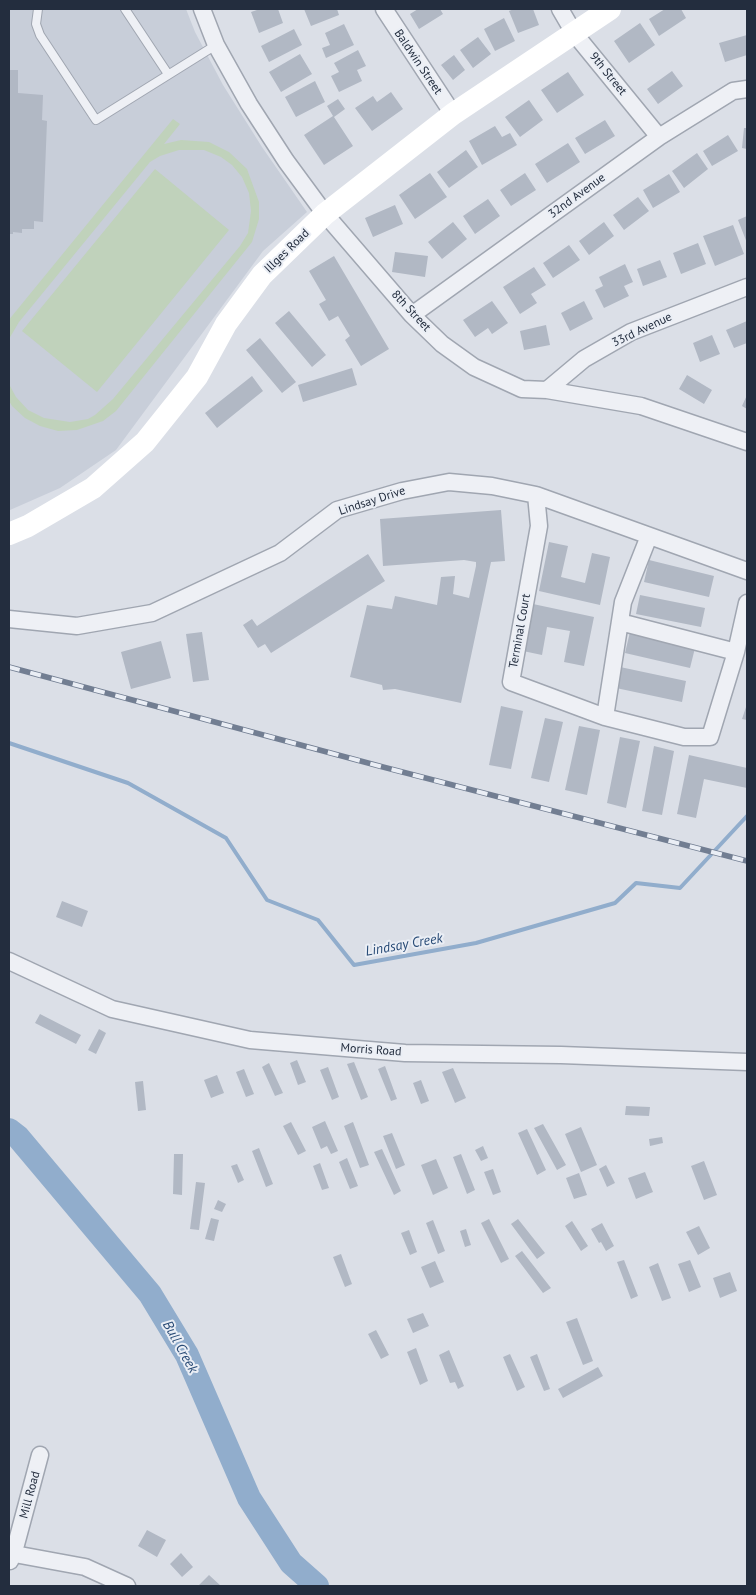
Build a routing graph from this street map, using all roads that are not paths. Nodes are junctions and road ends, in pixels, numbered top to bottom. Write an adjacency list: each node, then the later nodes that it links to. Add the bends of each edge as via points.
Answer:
1 (38, 9): 9 (lane, via 36,24 40,35 96,120)
2 (125, 9): 9 (lane)
3 (202, 9): 8 (street, 8th Street)
4 (384, 9): 11 (street, Baldwin Street)
5 (560, 9): 7 (street, 9th Street)
6 (610, 9): 7 (street, Illges Road)
7 (574, 33): 11 (street, Illges Road); 12 (street, 9th Street)
8 (216, 45): 9 (lane); 13 (street, 8th Street, via 249,104)
9 (168, 74)
10 (747, 89): 12 (street, 32nd Avenue, via 733,91)
11 (453, 114): 13 (street, Illges Road)
12 (659, 137): 15 (street, 32nd Avenue)
13 (325, 214): 15 (street, 8th Street); 19 (street, Illges Road, via 262,275 226,324 197,377 145,442 93,488)
14 (747, 287): 16 (street, 33rd Avenue, via 631,332 584,359)
15 (412, 315): 16 (street, 8th Street, via 442,344 474,367 522,389)
16 (547, 390): 17 (street, 8th Street, via 641,406)
17 (747, 442)
18 (536, 495): 20 (street, Lindsay Drive); 23 (street, Lindsay Drive, via 449,482 402,490 337,510 280,553 152,613 77,626); 26 (street, Terminal Court, via 539,526 511,682)
19 (9, 534)
20 (649, 536): 21 (street, Lindsay Drive); 24 (street, via 623,602)
21 (747, 571)
22 (747, 603): 25 (street)
23 (9, 619)
24 (620, 622): 25 (street); 26 (street)
25 (736, 652): 26 (street, Terminal Court, via 710,737 684,737)
26 (605, 716)
27 (9, 960): 28 (street, Morris Road, via 112,1009 250,1040 405,1053)
28 (747, 1062)
29 (40, 1455): 30 (street, Mill Road)
30 (11, 1556): 31 (street, via 85,1567)
31 (127, 1586)

